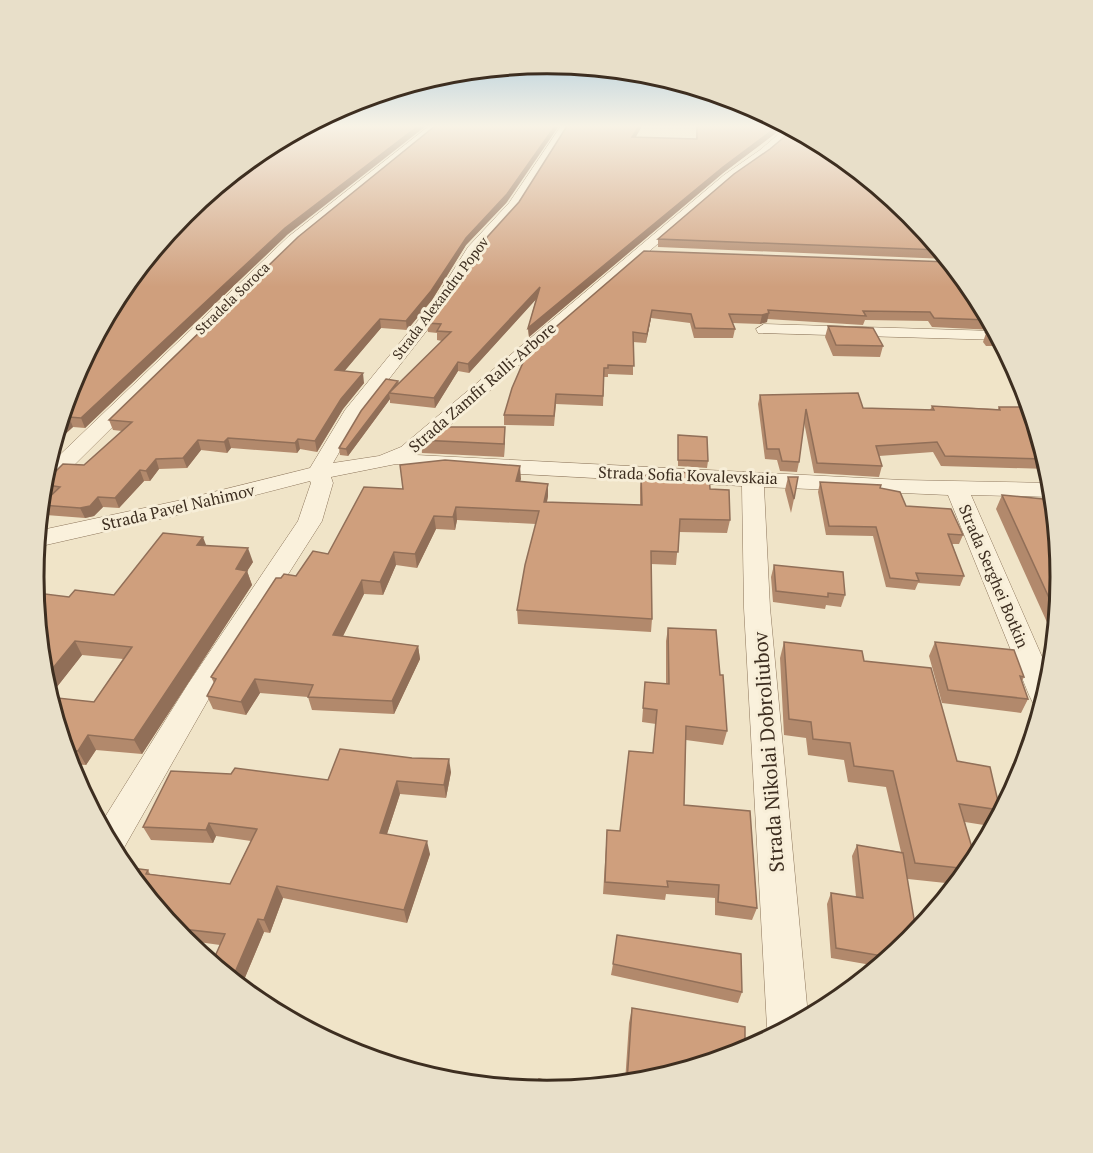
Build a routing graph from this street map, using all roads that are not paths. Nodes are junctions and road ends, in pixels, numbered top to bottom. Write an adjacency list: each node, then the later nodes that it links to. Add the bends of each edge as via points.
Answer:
1 (367, 180): 9 (street, Stradela Sorocа, via 293,240)
2 (530, 180): 10 (street, Strada Alexandru Popov, via 473,250 440,303 352,414)
3 (725, 180): 4 (street, Strada Zamfir Ralli-Arbore)
4 (640, 253): 5 (street); 8 (street, Strada Zamfir Ralli-Arbore)
5 (663, 255)
6 (764, 329): 7 (street)
7 (988, 336)
8 (396, 458): 10 (street, Strada Zamfir Ralli-Arbore); 11 (street, Strada Sofia Kovalevskaia, via 427,463)
9 (55, 472)
10 (319, 472): 14 (street, Strada Pavel Nahimov); 16 (street, via 322,483 310,521 198,692)
11 (753, 477): 12 (street, Strada Sofia Kovalevskaia); 17 (street, Strada Nikolai Dobroliubov, via 757,608)
12 (957, 489): 13 (street, Strada Sofia Kovalevskaia); 15 (street, Strada Serghei Botkin)
13 (1042, 490)
14 (46, 537)
15 (1038, 682)
16 (114, 833)
17 (787, 1018)

